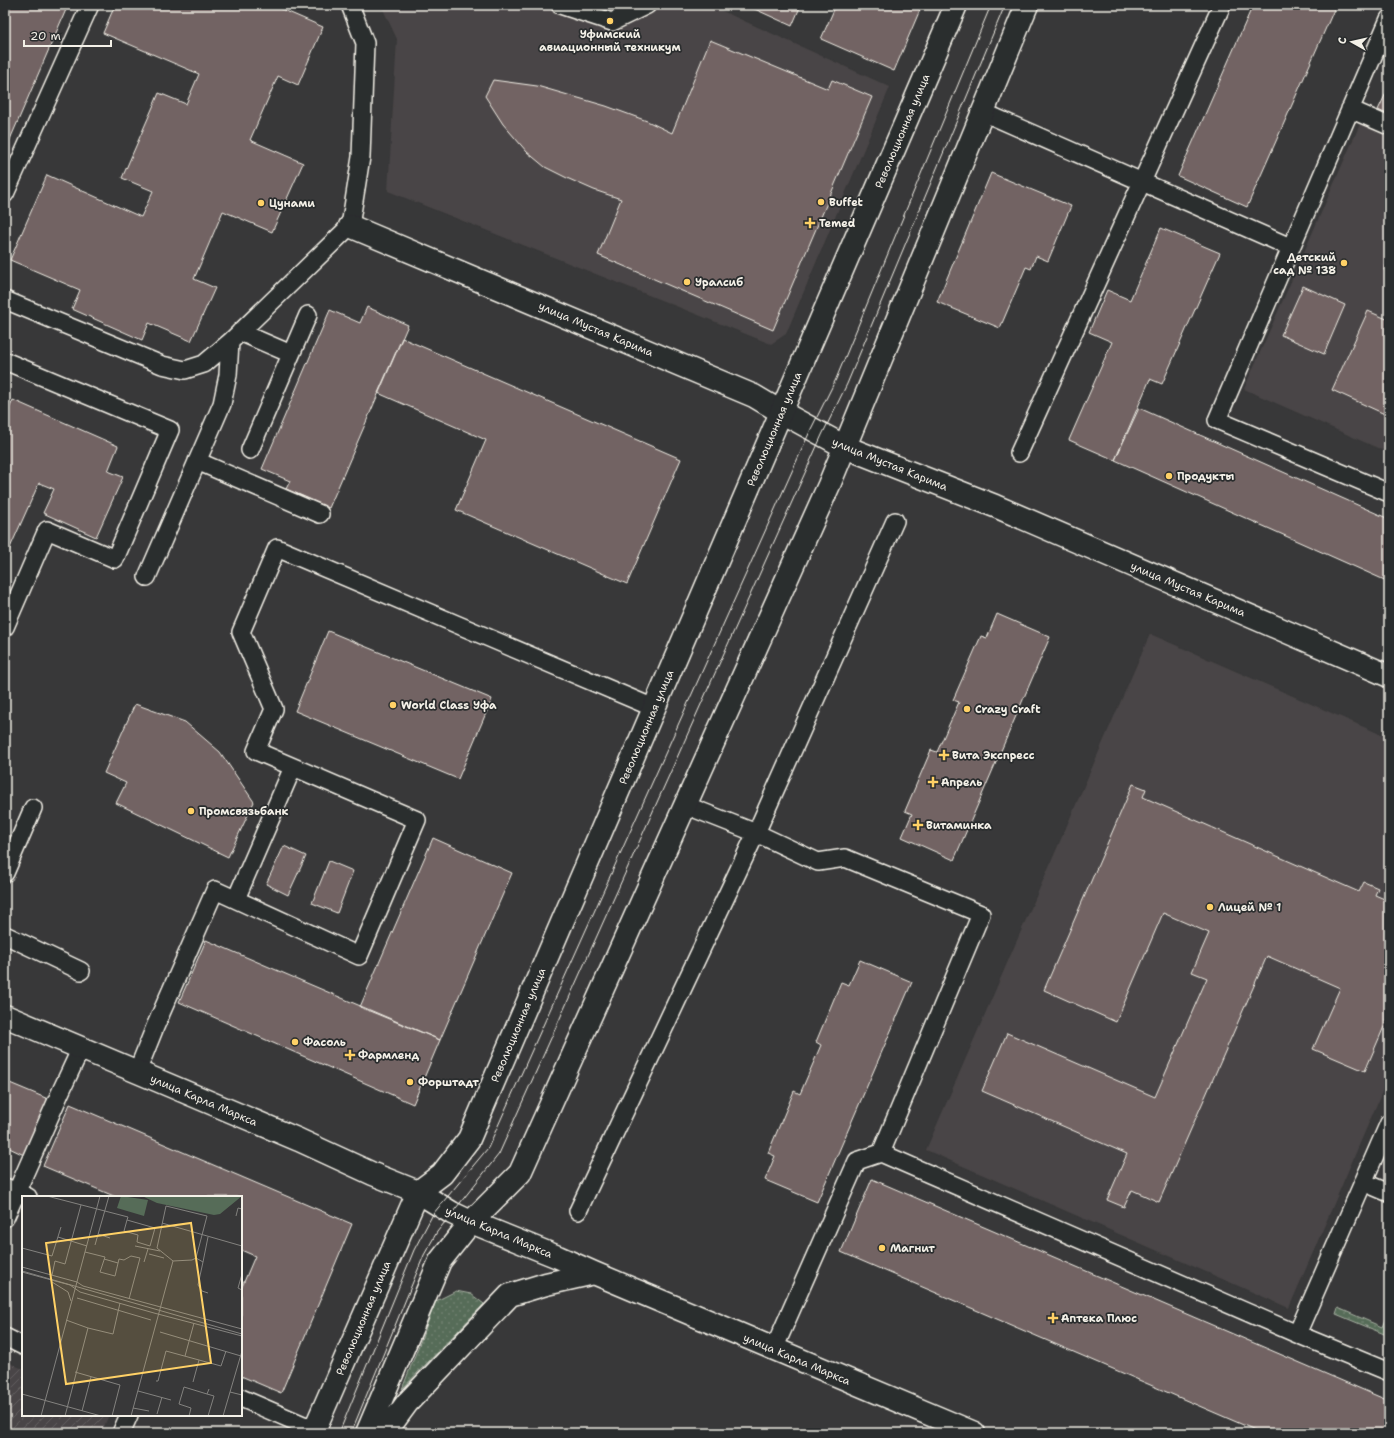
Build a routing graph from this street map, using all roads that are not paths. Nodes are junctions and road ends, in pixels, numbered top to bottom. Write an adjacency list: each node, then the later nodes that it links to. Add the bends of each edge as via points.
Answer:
1 (90, 5): 13 (lane)
2 (350, 5): 14 (lane, via 365,43 361,158)
3 (560, 5): 4 (lane, via 612,22)
4 (647, 5)
5 (956, 5): 21 (street, Революционная улица)
6 (1027, 5): 10 (street)
7 (1222, 5): 12 (lane)
8 (1389, 19): 9 (lane)
9 (1350, 109): 11 (lane); 15 (lane)
10 (983, 112): 12 (lane); 22 (street)
11 (1389, 126)
12 (1142, 182): 15 (lane); 24 (lane)
13 (5, 194)
14 (350, 226): 18 (lane); 21 (street, улица Мустая Карима, via 754,396)
15 (1290, 247): 26 (lane, via 1217,420)
16 (5, 300): 18 (lane, via 162,365 185,370 204,364)
17 (308, 316): 19 (lane)
18 (235, 337): 19 (lane); 25 (lane, via 222,404)
19 (291, 354): 23 (lane)
20 (5, 361): 30 (lane, via 170,430 115,559 47,530)
21 (781, 412): 22 (street, улица Мустая Карима); 32 (street, Революционная улица)
22 (845, 447): 31 (street, улица Мустая Карима, via 995,506); 34 (street)
23 (250, 450)
24 (1019, 453)
25 (197, 461): 27 (lane); 29 (lane)
26 (1389, 493)
27 (320, 514)
28 (894, 521): 36 (lane)
29 (147, 577)
30 (5, 627)
31 (1389, 676)
32 (654, 708): 33 (lane, via 277,548 241,632 274,709 256,751); 48 (street, Революционная улица, via 469,1139 442,1174)
33 (293, 767): 38 (lane); 38 (lane, via 417,820 359,956)
34 (685, 805): 36 (lane); 52 (street, via 520,1173)
35 (33, 808): 37 (lane)
36 (756, 833): 45 (lane, via 818,862 845,858 981,914); 50 (lane)
37 (5, 873)
38 (236, 899): 43 (lane, via 215,890)
39 (5, 935): 40 (lane)
40 (81, 971)
41 (5, 1016): 42 (street, улица Карла Маркса)
42 (81, 1048): 43 (street, улица Карла Маркса); 47 (lane)
43 (137, 1072): 48 (street, улица Карла Маркса)
44 (1389, 1123): 46 (lane)
45 (881, 1153): 54 (lane); 57 (lane, via 857,1161)
46 (1363, 1182): 49 (lane); 54 (lane)
47 (17, 1192): 51 (lane)
48 (418, 1192): 52 (street, улица Карла Маркса); 61 (street, Революционная улица)
49 (1389, 1193)
50 (578, 1211)
51 (5, 1218)
52 (471, 1222): 53 (street, улица Карла Маркса); 63 (street, via 440,1261)
53 (594, 1273): 57 (street, улица Карла Маркса); 64 (street, via 510,1295 408,1403)
54 (1297, 1334): 58 (lane)
55 (5, 1337): 56 (lane)
56 (22, 1346)
57 (774, 1349): 65 (street, улица Карла Маркса)
58 (1389, 1372)
59 (242, 1398): 61 (lane)
60 (129, 1416): 62 (lane)
61 (314, 1432)
62 (121, 1433)
63 (367, 1433)
64 (385, 1433)
65 (974, 1433)

